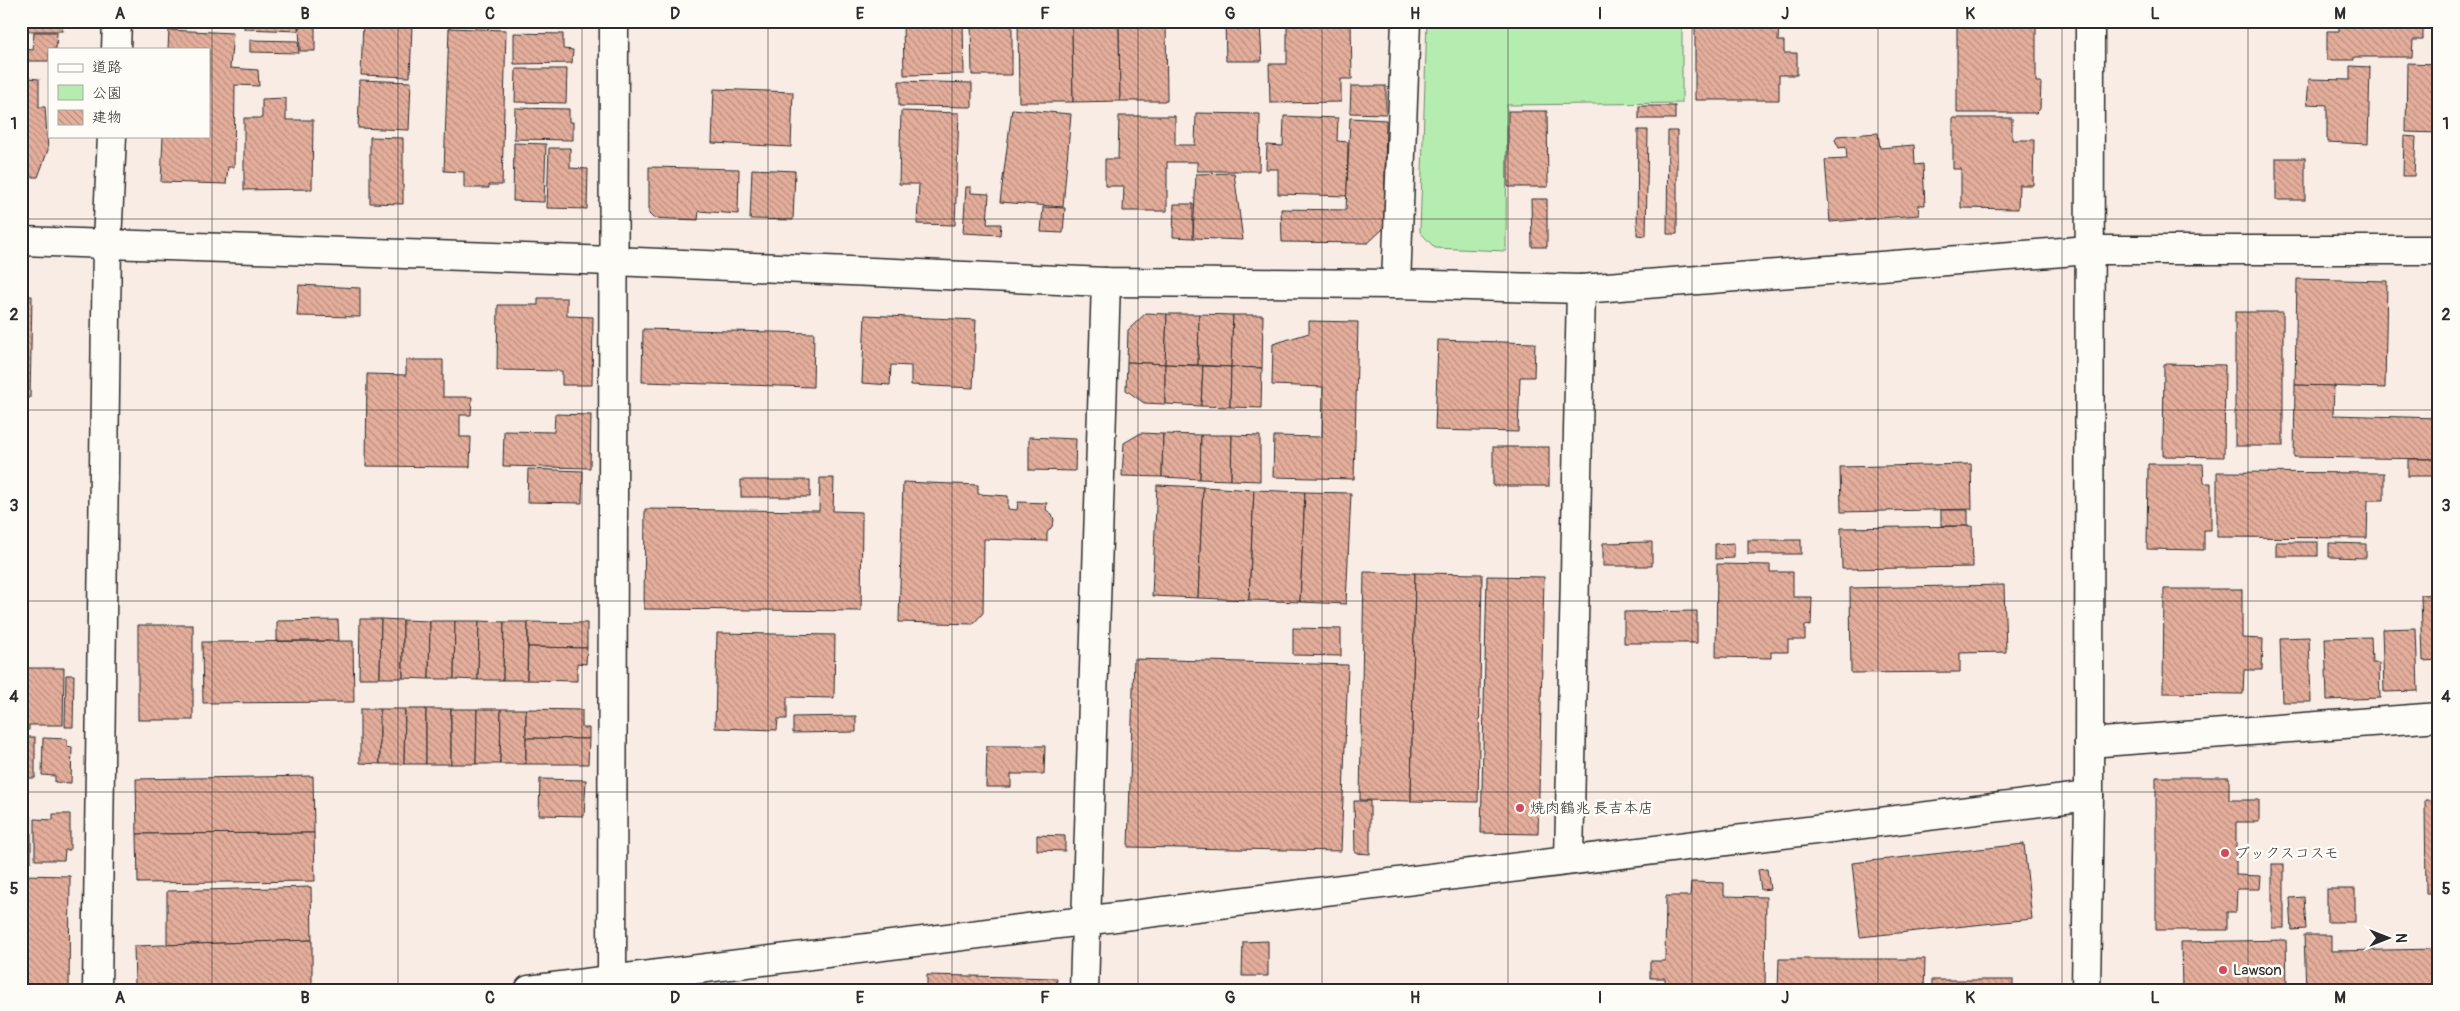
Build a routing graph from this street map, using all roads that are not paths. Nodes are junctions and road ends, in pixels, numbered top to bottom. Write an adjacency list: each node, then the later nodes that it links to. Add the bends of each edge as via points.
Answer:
1 (117, 21): 5 (street)
2 (614, 21): 11 (street)
3 (1406, 21): 13 (street)
4 (2090, 21): 9 (street)
5 (116, 48)
6 (112, 138): 8 (street)
7 (21, 241): 8 (street)
8 (107, 242): 11 (street); 21 (street)
9 (2089, 250): 10 (street); 14 (street); 16 (street)
10 (2439, 250)
11 (613, 261): 12 (street); 20 (street)
12 (1106, 282): 13 (street); 19 (street)
13 (1396, 284): 14 (street)
14 (1581, 289): 18 (street)
15 (2439, 717): 16 (street)
16 (2089, 743): 17 (street)
17 (2089, 796): 18 (street); 24 (street)
18 (1569, 860): 19 (street)
19 (1086, 919): 20 (street); 23 (street)
20 (612, 980): 22 (street)
21 (97, 990)
22 (529, 990)
23 (1084, 990)
24 (2086, 990)

